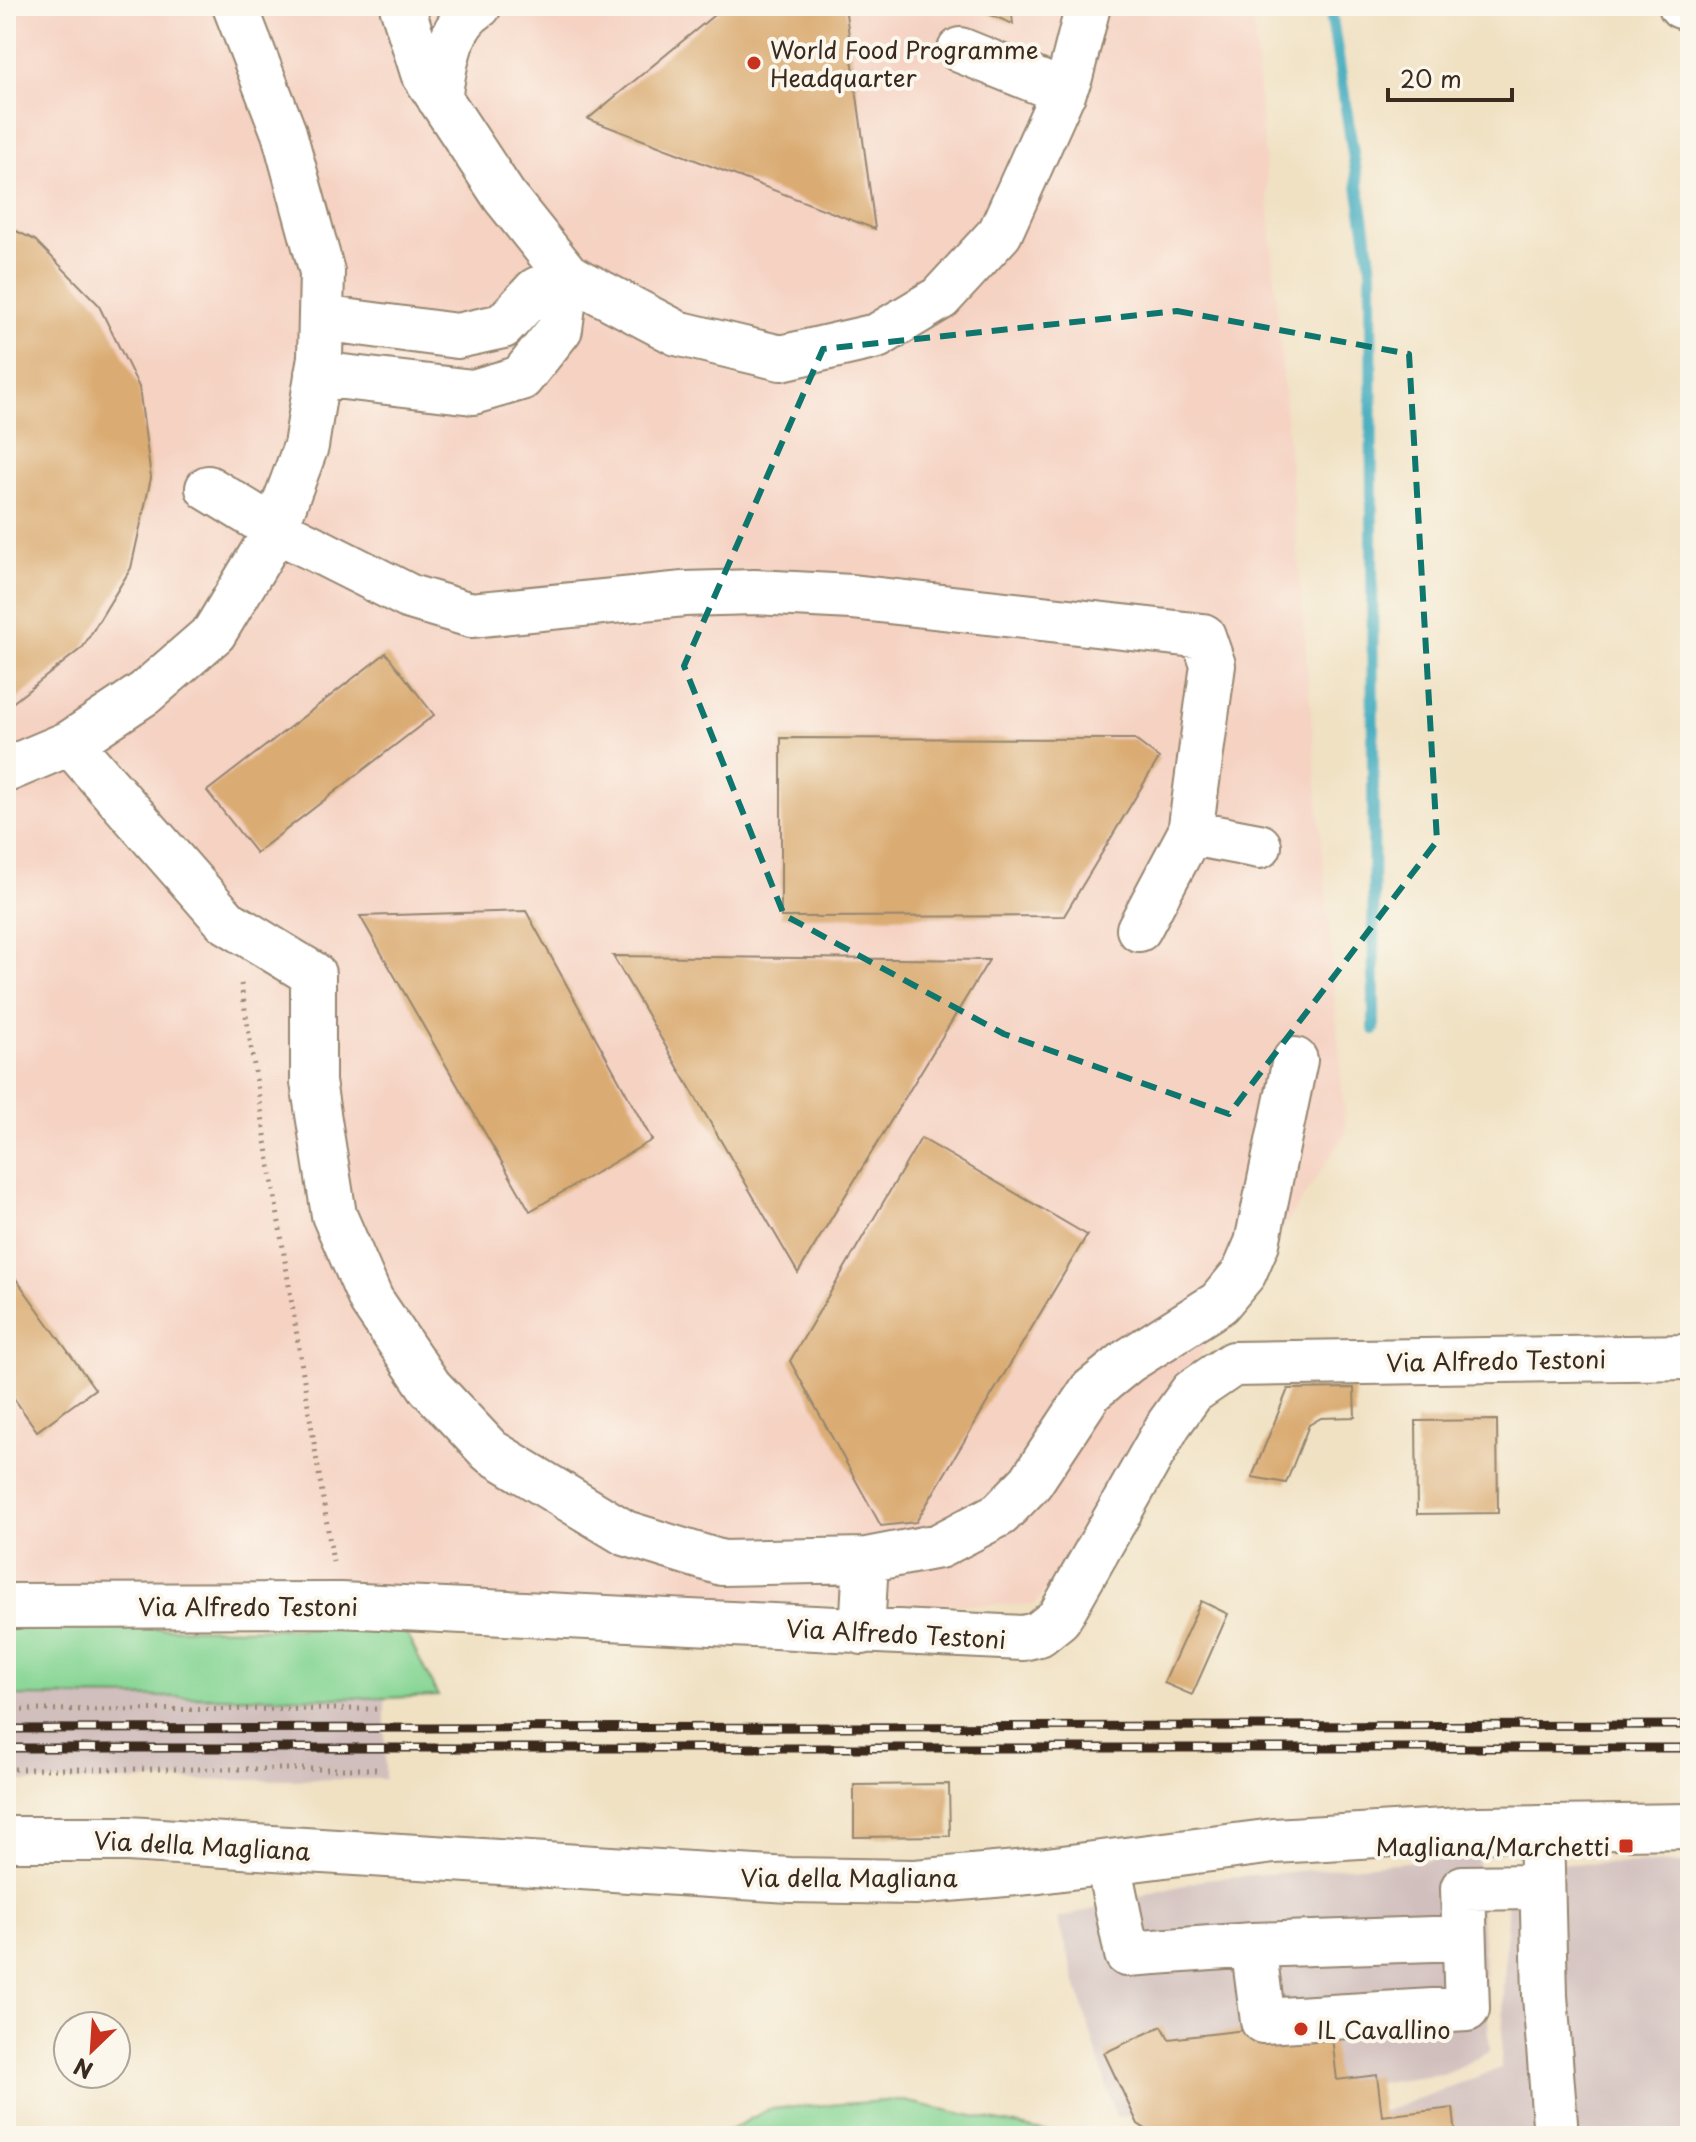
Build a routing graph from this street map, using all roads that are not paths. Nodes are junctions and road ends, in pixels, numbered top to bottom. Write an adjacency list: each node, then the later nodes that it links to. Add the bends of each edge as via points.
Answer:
1 (235, 6): 11 (street, via 284,133 322,272)
2 (402, 6): 8 (street)
3 (479, 6): 8 (street, via 467,14)
4 (1088, 6): 9 (street)
5 (1681, 6): 6 (street)
6 (1690, 9)
7 (960, 50): 9 (street)
8 (431, 86): 10 (street, via 504,196)
9 (1064, 92): 10 (street, via 1000,233 940,298 877,336 781,358 677,333)
10 (567, 275): 11 (street, via 536,290 503,326 457,336); 12 (street, via 560,329 521,378 473,392)
11 (321, 318): 12 (street)
12 (317, 374): 14 (street, via 306,446)
13 (208, 488): 14 (street)
14 (275, 529): 15 (street, via 214,633 145,693); 17 (street, via 410,597 471,615 755,592 852,597 1203,636 1213,665)
15 (70, 743): 16 (street); 22 (street, via 226,921 313,974 313,1082 334,1215 371,1300 430,1387 490,1451 625,1533 722,1563)
16 (6, 770)
17 (1190, 833): 18 (street); 19 (street)
18 (1259, 846)
19 (1139, 929)
20 (1295, 1060): 22 (street, via 1257,1243 1244,1273 1219,1303 1091,1391 1031,1482 1000,1514 939,1546)
21 (1690, 1357): 24 (street, Via Alfredo Testoni, via 1233,1364 1192,1392 1169,1424 1050,1628 1008,1639)
22 (866, 1560): 24 (street)
23 (6, 1606): 24 (street, Via Alfredo Testoni, via 340,1605)
24 (862, 1632)
25 (1690, 1826): 26 (street, Via della Magliana)
26 (1541, 1828): 28 (street, Via della Magliana, via 1274,1841); 29 (street)
27 (6, 1839): 28 (street, Via della Magliana, via 128,1839 790,1880 915,1882)
28 (1108, 1863): 31 (street, via 1127,1954)
29 (1542, 1887): 30 (street, via 1463,1888); 32 (street)
30 (1463, 1938): 31 (street); 31 (street, via 1467,2009 1263,2021)
31 (1253, 1945)
32 (1556, 2136)

